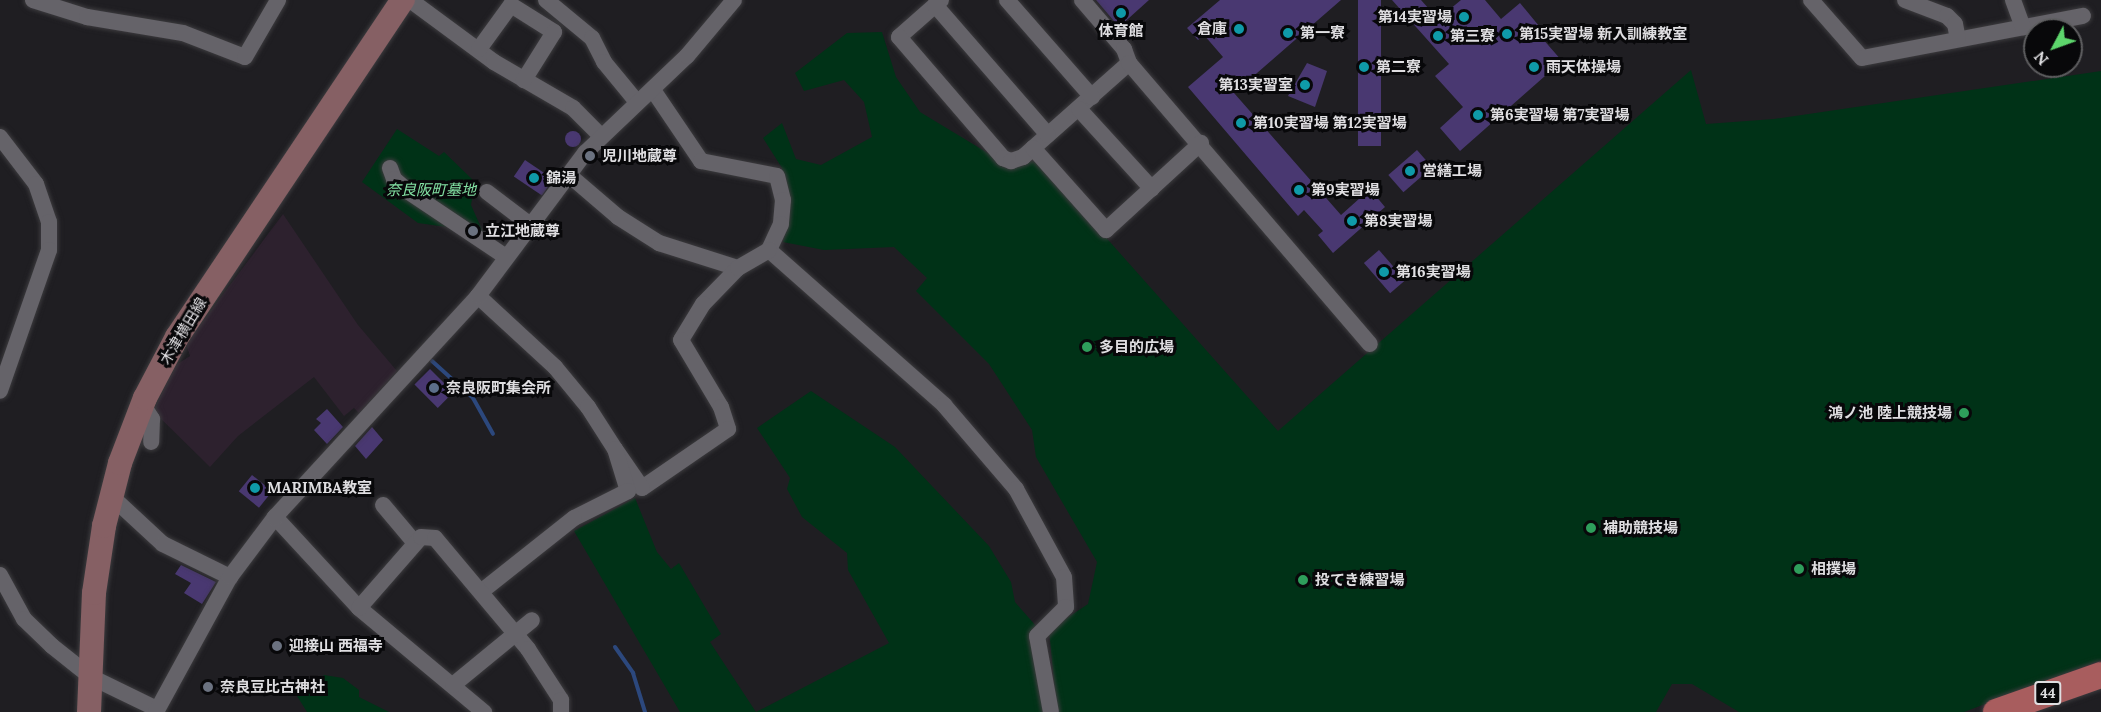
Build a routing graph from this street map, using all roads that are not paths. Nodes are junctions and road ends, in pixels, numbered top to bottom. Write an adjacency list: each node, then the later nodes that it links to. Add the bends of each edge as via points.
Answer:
1 (33, 0): 2 (street, via 87,17 183,33 245,57)
2 (278, 0)
3 (403, 0): 41 (main road, 木津横田線, via 177,337)
4 (410, 0): 18 (street)
5 (546, 0): 23 (street, via 592,38 604,62)
6 (734, 0): 21 (street)
7 (1007, 0): 22 (street)
8 (1082, 0): 19 (street, via 1124,49)
9 (1811, 0): 17 (street, via 1862,58)
10 (1905, 0): 17 (street, via 1947,16 1955,24)
11 (2013, 0): 16 (street)
12 (513, 2): 18 (street); 20 (street, via 554,33)
13 (938, 3): 25 (street); 29 (street, via 899,37 1003,158 1011,161)
14 (2083, 16): 15 (street)
15 (2072, 18)
16 (2023, 27): 17 (street)
17 (1958, 39)
18 (479, 49): 20 (street)
19 (1129, 63): 22 (street); 28 (street)
20 (524, 80): 26 (street, via 573,108)
21 (653, 90): 23 (street); 35 (street, via 701,161 777,177 783,200 781,224)
22 (1092, 97): 24 (street)
23 (637, 102): 26 (street)
24 (1079, 109): 25 (street); 32 (street)
25 (1048, 135): 29 (street)
26 (601, 136): 31 (street)
27 (0, 137): 40 (street, via 36,184 49,222 49,250)
28 (1201, 143): 32 (street); 39 (street)
29 (1033, 148): 32 (street, via 1106,230)
30 (390, 168): 36 (street, via 394,179 409,192)
31 (568, 175): 34 (street); 37 (street, via 618,217 659,243)
32 (1152, 189)
33 (486, 192): 34 (street)
34 (529, 224): 36 (street)
35 (769, 250): 37 (street); 61 (street, via 944,405 1016,489 1064,577 1066,607 1037,636)
36 (506, 257): 38 (street)
37 (738, 268): 43 (street, via 703,304 681,340 721,407 728,429 642,488)
38 (478, 296): 43 (street, via 555,367); 46 (street)
39 (1370, 344)
40 (0, 391)
41 (143, 405): 42 (street, via 152,419); 44 (main road, 木津横田線)
42 (151, 442)
43 (615, 449): 50 (street, via 628,491 574,518)
44 (112, 497): 49 (street, via 163,544); 55 (main road, 木津横田線, via 94,593)
45 (382, 504): 47 (street)
46 (275, 517): 49 (street); 51 (street)
47 (415, 543): 50 (street, via 421,537 435,538); 51 (street)
48 (0, 575): 55 (street, via 24,619)
49 (230, 577): 57 (street)
50 (482, 591): 53 (street)
51 (359, 608): 56 (street)
52 (532, 620): 53 (street)
53 (516, 633): 56 (street); 60 (street, via 561,700)
54 (2101, 675): 62 (main road, 44)
55 (91, 677): 57 (street); 58 (main road, 木津横田線)
56 (453, 685): 59 (street)
57 (157, 710)
58 (89, 712)
59 (484, 712)
60 (561, 712)
61 (1051, 712)
62 (1996, 712)

